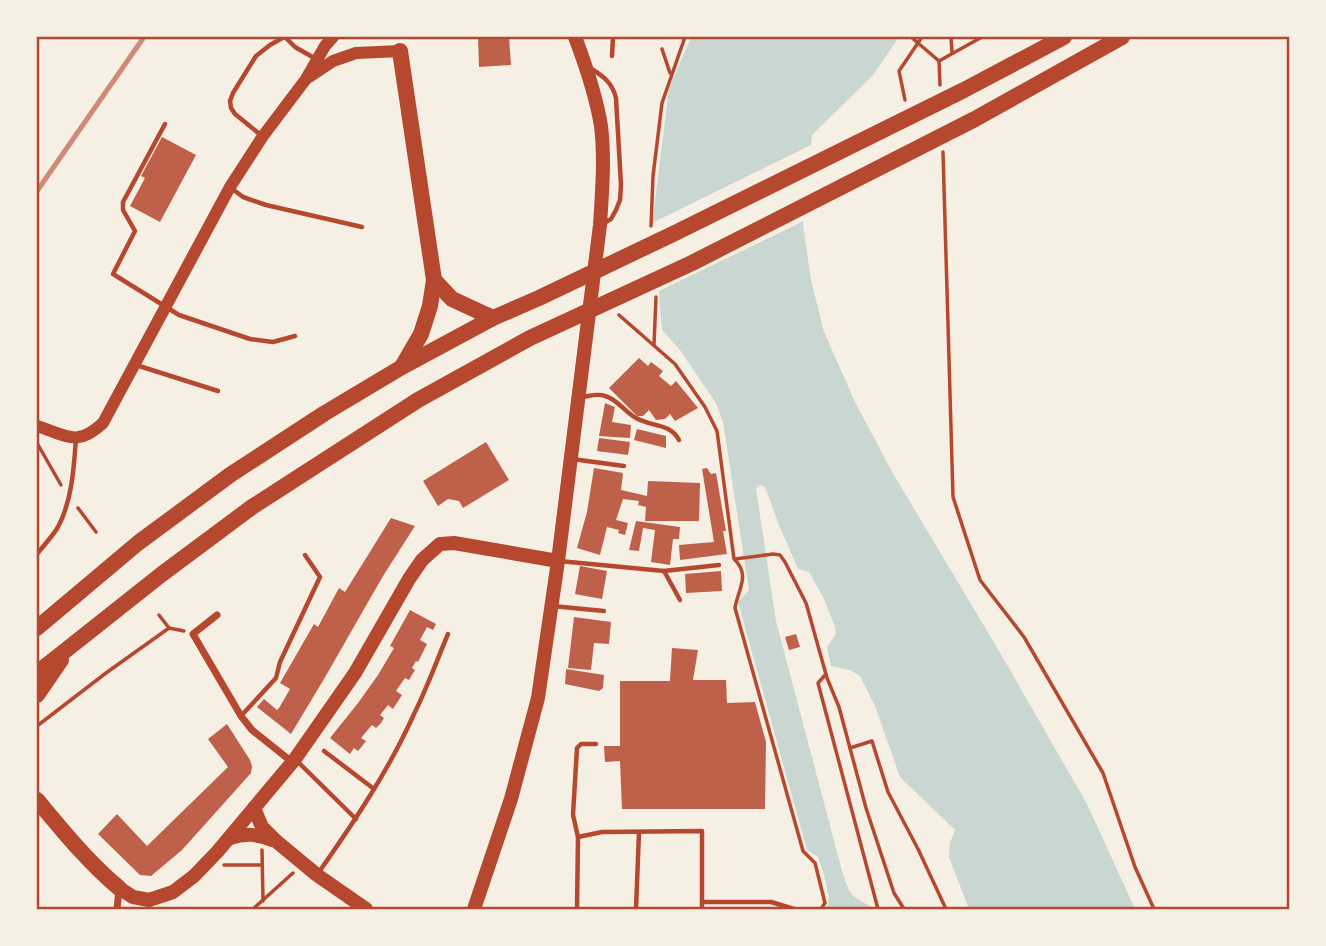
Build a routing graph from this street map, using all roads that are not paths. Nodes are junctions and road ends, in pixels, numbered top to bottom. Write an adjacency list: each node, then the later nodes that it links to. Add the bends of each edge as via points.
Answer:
1 (285, 37): 9 (lane); 12 (lane, via 256,56 230,102 234,114)
2 (333, 37): 9 (street)
3 (575, 37): 22 (main road, via 593,89 603,172)
4 (613, 37): 8 (lane)
5 (1064, 37): 17 (main road, via 675,233)
6 (1122, 37): 39 (main road, via 975,119 530,338 418,400 275,492)
7 (399, 44): 10 (street, via 333,61); 15 (main road)
8 (612, 55)
9 (317, 59): 10 (street)
10 (306, 79): 12 (street)
11 (165, 124): 16 (lane, via 123,202 135,231 113,274)
12 (263, 136): 13 (street)
13 (230, 187): 14 (lane, via 266,205); 16 (street)
14 (362, 227)
15 (434, 280): 17 (main road, via 452,299); 20 (main road, via 421,334)
16 (166, 308): 18 (lane, via 250,339 273,342); 19 (street)
17 (493, 318): 20 (main road)
18 (295, 336)
19 (135, 365): 21 (lane); 24 (street, via 103,423)
20 (402, 367): 37 (main road, via 230,475 138,543)
21 (218, 391)
22 (578, 397): 25 (lane, via 600,394 610,398 635,418 673,431); 26 (main road)
23 (37, 426): 24 (street)
24 (76, 439): 28 (lane, via 72,482 61,520)
25 (679, 440)
26 (571, 459): 27 (lane); 30 (main road)
27 (624, 466)
28 (37, 554)
29 (305, 555): 42 (lane, via 320,577 276,678)
30 (558, 561): 32 (lane); 34 (main road); 45 (main road, via 440,544 422,559 355,673)
31 (719, 565): 32 (lane)
32 (664, 571): 33 (lane)
33 (680, 600)
34 (552, 606): 35 (lane); 61 (main road, via 538,698)
35 (604, 611)
36 (217, 615): 42 (street, via 192,634)
37 (37, 628)
38 (448, 634): 46 (lane, via 414,715)
39 (72, 644): 40 (main road); 41 (main road)
40 (37, 673)
41 (37, 695)
42 (241, 716): 45 (street)
43 (596, 744): 51 (lane, via 577,748 573,815)
44 (324, 751): 46 (lane)
45 (293, 761): 48 (main road); 49 (lane)
46 (374, 789): 49 (lane)
47 (37, 800): 55 (main road)
48 (254, 808): 52 (main road); 53 (main road)
49 (356, 819): 54 (lane)
50 (639, 832): 51 (lane); 56 (lane, via 702,831); 63 (lane)
51 (578, 837): 62 (lane)
52 (230, 838): 53 (main road, via 252,834); 58 (main road, via 194,876)
53 (269, 839): 54 (main road)
54 (317, 876): 59 (main road)
55 (119, 888): 58 (main road); 60 (street)
56 (702, 902): 57 (lane); 64 (lane)
57 (756, 902): 65 (lane); 66 (lane)
58 (146, 904)
59 (358, 907)
60 (117, 909)
61 (474, 909)
62 (577, 909)
63 (636, 909)
64 (702, 909)
65 (757, 909)
66 (794, 909)

